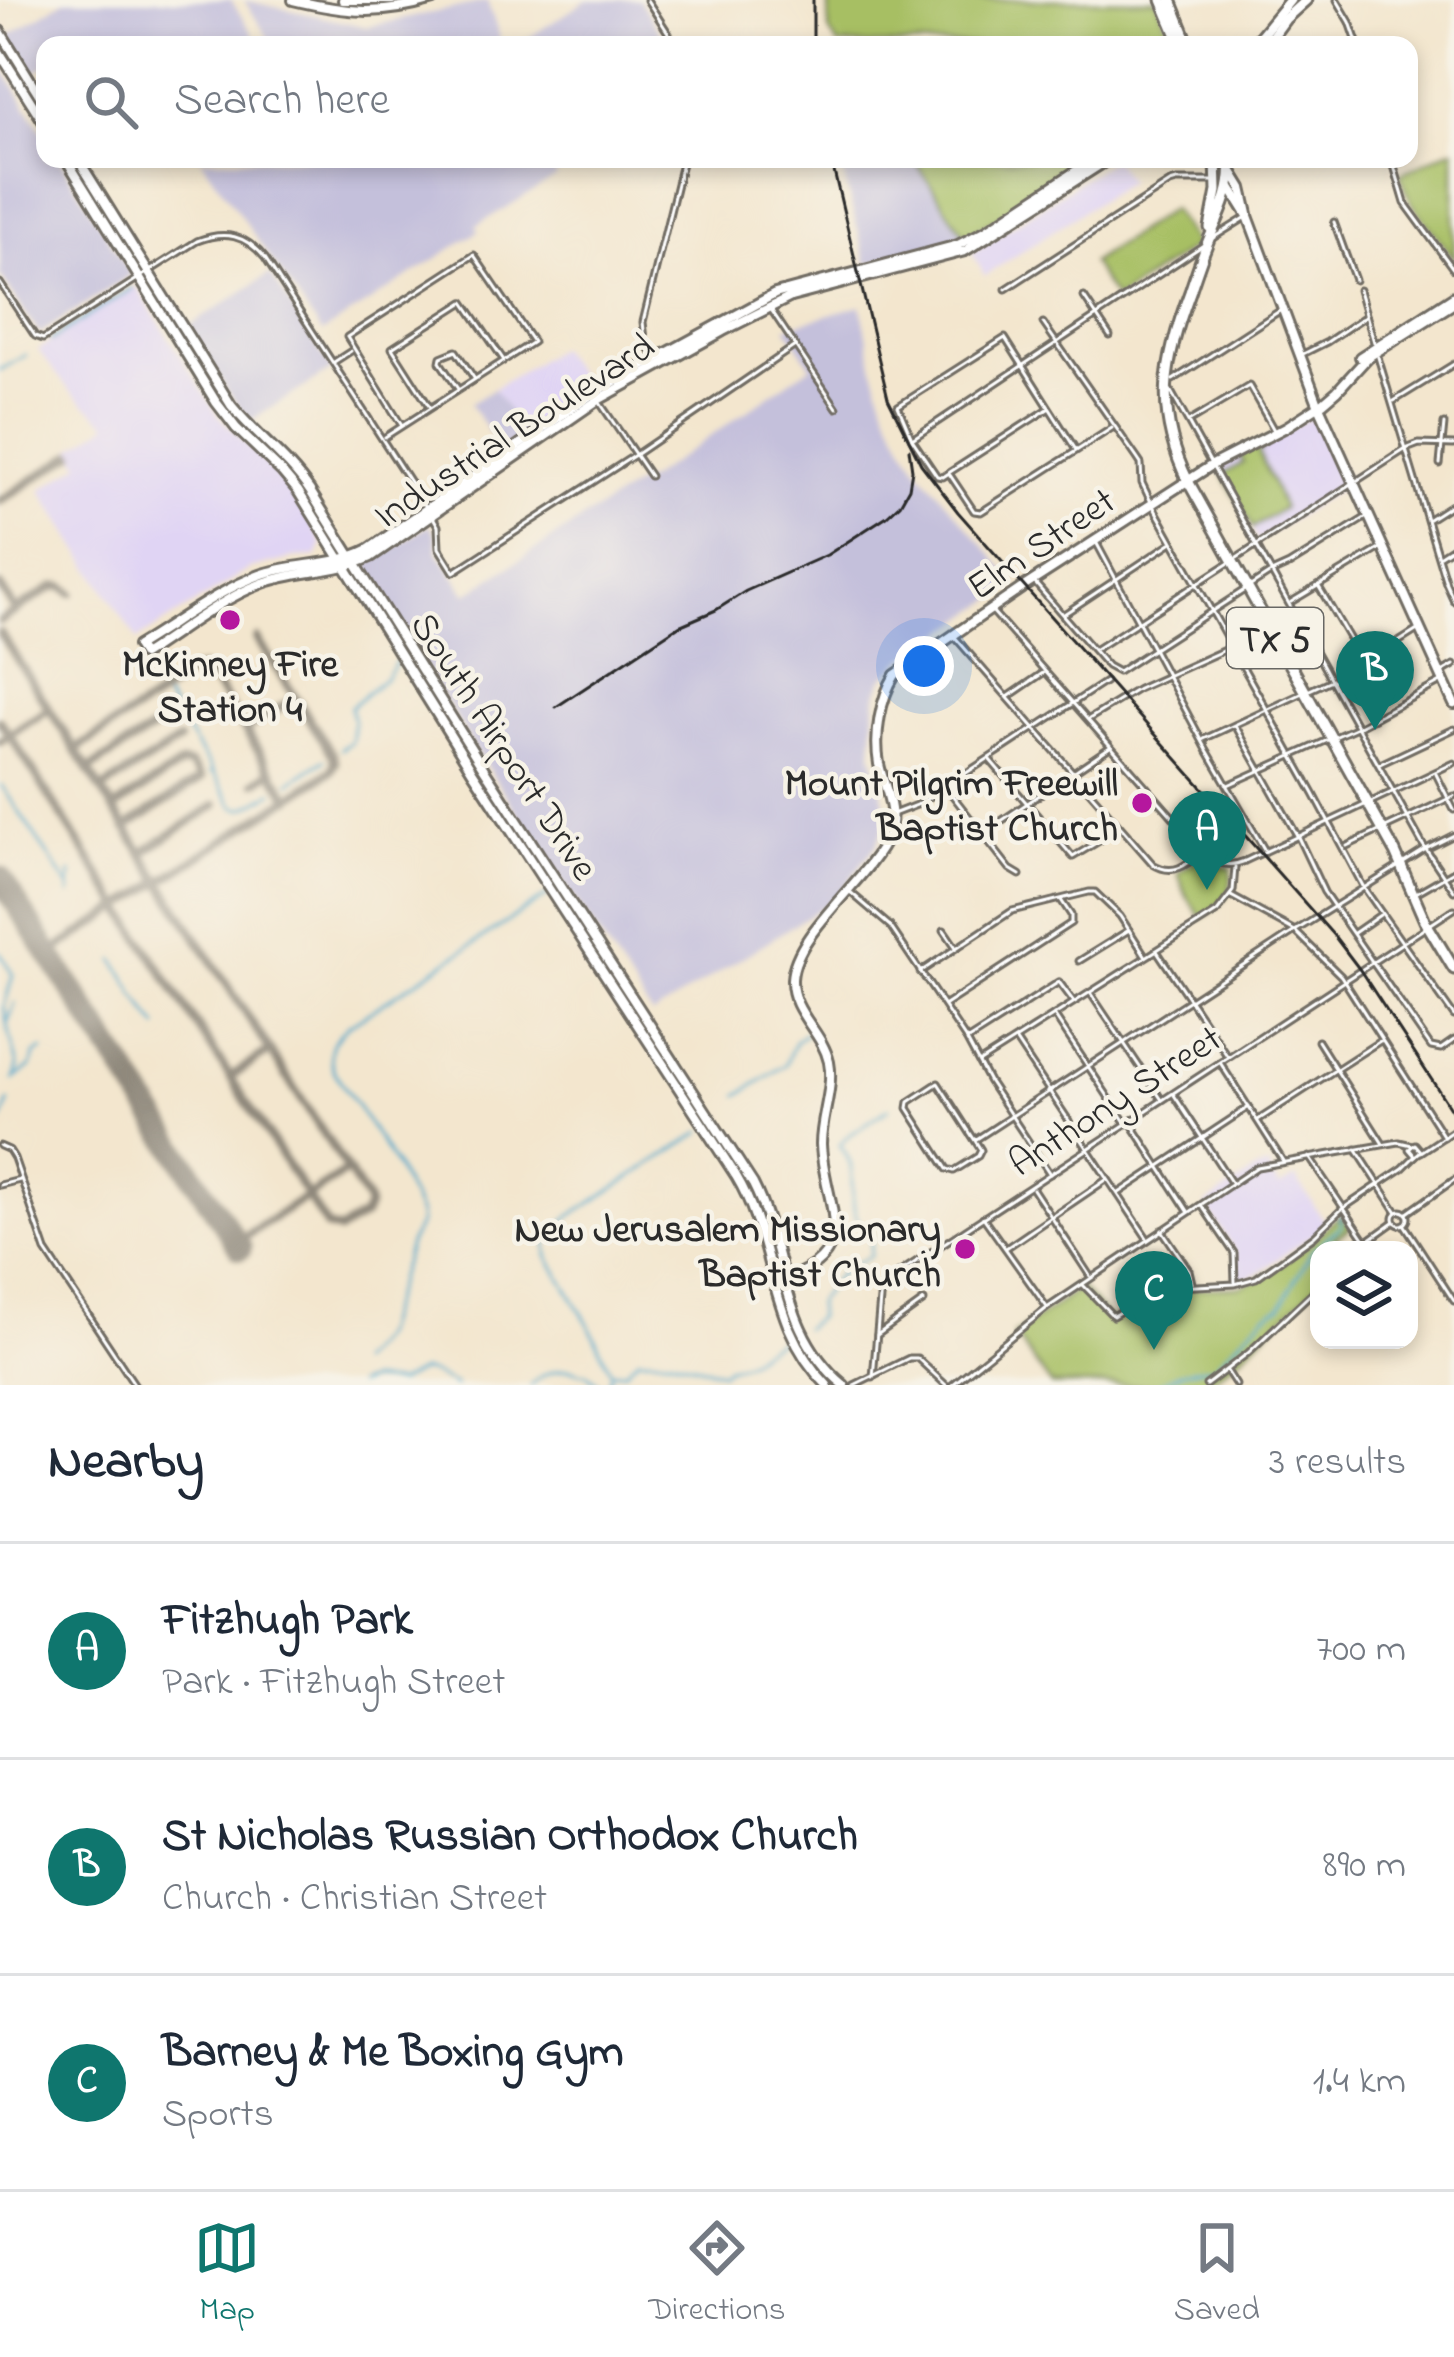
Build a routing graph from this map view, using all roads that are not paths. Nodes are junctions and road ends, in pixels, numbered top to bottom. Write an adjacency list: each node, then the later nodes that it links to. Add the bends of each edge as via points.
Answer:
1 (293, 0): 10 (main road)
2 (343, 0): 10 (main road)
3 (392, 0): 10 (main road)
4 (434, 0): 10 (main road, via 389,11)
5 (646, 0): 13 (street)
6 (1167, 0): 14 (main road)
7 (1290, 0): 11 (main road)
8 (1306, 0): 11 (main road)
9 (1337, 0): 17 (street)
10 (364, 7)
11 (1271, 30): 15 (main road); 16 (main road)
12 (0, 31): 19 (main road)
13 (670, 36)
14 (1181, 36)
15 (1264, 36)
16 (1269, 36)
17 (1355, 36)
18 (0, 53): 19 (main road)
19 (33, 95): 20 (main road); 21 (main road)
20 (36, 97)
21 (36, 102)
22 (79, 168): 39 (main road, South Airport Drive)
23 (681, 168): 58 (street, via 643,322)
24 (1086, 168): 31 (main road, Industrial Boulevard)
25 (1090, 168): 31 (main road, Industrial Boulevard)
26 (1218, 168): 32 (main road, TX 5)
27 (1219, 168): 33 (main road)
28 (1230, 168): 33 (main road, TX 5)
29 (1233, 168): 34 (main road)
30 (1395, 168): 38 (street, via 1405,203)
31 (1084, 171): 37 (main road, Industrial Boulevard, via 969,240)
32 (1217, 181): 36 (main road, TX 5); 42 (street, via 1162,187)
33 (1231, 195): 34 (main road); 36 (main road, TX 5)
34 (1248, 216): 36 (street); 47 (main road)
35 (1334, 222): 40 (street)
36 (1210, 237): 48 (street); 63 (main road, TX 5)
37 (908, 261): 46 (main road, Industrial Boulevard, via 790,288); 46 (main road, Industrial Boulevard)
38 (1454, 270)
39 (145, 275): 41 (street, via 42,339); 59 (street, via 208,236 244,239 263,255); 89 (main road, South Airport Drive, via 216,402)
40 (1355, 280)
41 (0, 283)
42 (1006, 290)
43 (1359, 290): 49 (street)
44 (1084, 297): 48 (street)
45 (1454, 299): 54 (main road, Elm Street)
46 (766, 303): 53 (street); 58 (main road, Industrial Boulevard)
47 (1282, 309): 56 (main road); 63 (street)
48 (1096, 315): 51 (street); 52 (street)
49 (1367, 316): 54 (street); 56 (street)
50 (1043, 323): 52 (street)
51 (1110, 336)
52 (1056, 342): 61 (street); 74 (street)
53 (795, 346): 69 (street); 82 (street)
54 (1376, 348): 66 (street); 67 (main road, Elm Street)
55 (352, 350): 57 (street, via 348,335 474,255 533,342); 59 (street); 73 (street)
56 (1299, 356): 67 (main road)
57 (504, 361): 62 (street); 68 (street, via 464,302 392,348)
58 (657, 362): 65 (main road, Industrial Boulevard)
59 (333, 363): 76 (street)
60 (1454, 364): 66 (street)
61 (1024, 367): 70 (street); 77 (street); 77 (street, via 1005,338 898,406)
62 (475, 379): 64 (street); 64 (street, via 456,351 441,357)
63 (1165, 384): 71 (street); 87 (main road, TX 5, via 1170,434)
64 (458, 390): 68 (street)
65 (596, 397): 82 (street); 92 (main road, Industrial Boulevard)
66 (1393, 402): 80 (street)
67 (1319, 406): 75 (main road, Elm Street); 88 (main road)
68 (430, 408): 73 (street)
69 (837, 408)
70 (1049, 408): 81 (street); 85 (street)
71 (1188, 422): 75 (street, via 1249,386); 84 (street)
72 (1444, 424): 78 (street)
73 (402, 426): 76 (street)
74 (1114, 427): 81 (street); 91 (street, via 1141,464)
75 (1275, 432): 84 (main road, Elm Street)
76 (382, 438): 92 (street)
77 (912, 439): 85 (street, via 938,476)
78 (1440, 444): 79 (street); 80 (street); 83 (street)
79 (1454, 446)
80 (1406, 449): 88 (street); 94 (street)
81 (1076, 450): 85 (street, via 977,513)
82 (635, 455): 86 (street); 92 (street, via 454,572)
83 (1440, 464)
84 (1212, 465): 87 (main road, Elm Street); 98 (street)
85 (949, 473)
86 (650, 476)
87 (1188, 481): 91 (main road, Elm Street); 102 (main road, TX 5)
88 (1354, 483): 93 (main road); 98 (street)
89 (304, 491): 95 (main road, South Airport Drive); 103 (main road, South Airport Drive)
90 (1454, 503): 94 (street)
91 (1152, 504): 96 (main road, Elm Street); 97 (street)
92 (429, 512): 103 (main road, Industrial Boulevard, via 384,549)
93 (1368, 516): 99 (main road); 105 (street)
94 (1427, 520): 101 (street)
95 (327, 536): 103 (main road, South Airport Drive); 104 (main road, via 327,556)
96 (1095, 540): 106 (street); 107 (main road, Elm Street)
97 (1173, 542): 106 (street); 108 (street)
98 (1258, 545): 102 (street); 105 (street)
99 (1383, 546): 109 (street); 118 (main road)
100 (1454, 546): 101 (street)
101 (1438, 556): 111 (street)
102 (1232, 561): 108 (street); 110 (main road, TX 5)
103 (348, 562): 104 (main road, Industrial Boulevard); 104 (main road, Industrial Boulevard, via 255,586 140,650 250,578); 260 (main road, South Airport Drive, via 736,1176)
104 (317, 564)
105 (1273, 573): 110 (street); 112 (street)
106 (1118, 579): 115 (street); 117 (street)
107 (1033, 581): 113 (main road, Elm Street); 115 (street)
108 (1196, 584): 114 (street); 117 (street)
109 (1318, 585): 112 (street); 124 (street)
110 (1247, 588): 114 (street); 119 (main road, TX 5)
111 (1454, 601)
112 (1290, 603): 116 (street)
113 (991, 610): 120 (main road, Elm Street); 126 (street)
114 (1212, 612): 121 (street); 122 (street)
115 (1062, 616): 123 (street)
116 (1298, 616): 119 (street); 129 (street)
117 (1138, 622): 122 (street); 123 (street)
118 (1420, 628): 124 (street); 128 (main road)
119 (1270, 629): 121 (street); 131 (main road, TX 5)
120 (953, 634): 132 (street); 158 (main road, Elm Street, via 903,668 885,694 878,752)
121 (1232, 647): 127 (street); 135 (street)
122 (1154, 650): 123 (street, via 1118,672); 127 (street)
123 (1094, 651)
124 (1364, 663): 129 (street)
125 (1454, 664): 128 (street)
126 (1045, 672): 132 (street); 133 (street)
127 (1168, 675): 136 (street); 142 (street)
128 (1442, 677): 134 (main road); 138 (street)
129 (1334, 680): 131 (street); 138 (street)
130 (1105, 682): 133 (street)
131 (1305, 692): 135 (street); 141 (main road, TX 5)
132 (1008, 698): 139 (street)
133 (1073, 703): 136 (street); 139 (street)
134 (1454, 704)
135 (1266, 711): 137 (street); 144 (street)
136 (1088, 720): 143 (street)
137 (1235, 725): 142 (street); 148 (street)
138 (1359, 726): 141 (street); 147 (street)
139 (1034, 729): 145 (street); 149 (street)
140 (1454, 729): 147 (street)
141 (1331, 739): 144 (street); 156 (main road, TX 5)
142 (1202, 740): 151 (street)
143 (1111, 747): 149 (street); 169 (street)
144 (1293, 756): 148 (street); 160 (street)
145 (989, 759): 152 (street); 155 (street)
146 (1454, 763): 150 (street)
147 (1379, 764): 153 (street)
148 (1261, 771): 151 (street); 166 (street)
149 (1072, 772): 155 (street); 161 (street)
150 (1435, 772): 153 (street); 154 (street)
151 (1227, 785): 170 (street)
152 (946, 787): 158 (street); 163 (street)
153 (1395, 791): 156 (street); 159 (street)
154 (1451, 797): 157 (street); 159 (street)
155 (1026, 803): 161 (street, via 1073,857); 163 (street)
156 (1368, 803): 160 (street); 162 (main road, TX 5)
157 (1454, 810)
158 (892, 814): 178 (main road, via 884,842)
159 (1409, 817): 162 (street); 168 (street)
160 (1330, 822): 166 (street); 167 (street)
161 (1120, 828): 169 (street, via 1162,869 1181,868)
162 (1382, 830): 167 (street); 172 (main road, TX 5)
163 (982, 834): 175 (street)
164 (1454, 835): 168 (street)
165 (1238, 837): 171 (street)
166 (1298, 837): 170 (street); 183 (street)
167 (1344, 848): 177 (street)
168 (1426, 849): 172 (street); 176 (street)
169 (1203, 851): 171 (street)
170 (1267, 851): 173 (street)
171 (1211, 859): 173 (street)
172 (1401, 864): 177 (street); 180 (main road, TX 5)
173 (1235, 865): 181 (street)
174 (1454, 871): 176 (street)
175 (1020, 875)
176 (1444, 876): 179 (street); 180 (street)
177 (1364, 887): 183 (street); 185 (street)
178 (848, 890): 198 (street, via 890,926); 260 (main road, via 801,952 792,980 829,1065 821,1146 835,1232 818,1263)
179 (1454, 890)
180 (1414, 895): 186 (main road, TX 5)
181 (1231, 896): 189 (street); 193 (street)
182 (1060, 898): 187 (street, via 1095,892); 192 (street, via 992,920); 203 (street, via 1071,922)
183 (1334, 906): 189 (street); 190 (street)
184 (1454, 909): 186 (street, Anthony Street)
185 (1382, 914): 190 (street); 191 (street)
186 (1428, 926): 191 (street, Anthony Street); 197 (main road, TX 5)
187 (1129, 930): 194 (street); 195 (street)
188 (944, 931): 192 (street)
189 (1294, 931): 199 (street); 201 (street)
190 (1352, 934): 196 (street)
191 (1402, 942): 196 (street, Anthony Street); 205 (street)
192 (956, 947): 198 (street)
193 (1156, 950): 194 (street); 201 (street)
194 (1146, 956): 200 (street)
195 (1079, 961)
196 (1372, 962): 199 (street, Anthony Street); 208 (street, via 1435,1050)
197 (1454, 969)
198 (920, 972): 203 (street)
199 (1344, 980): 207 (street); 212 (street, Anthony Street)
200 (1090, 993): 202 (street); 211 (street)
201 (1190, 999): 211 (street); 212 (street)
202 (1074, 1003): 204 (street); 209 (street, via 1056,983)
203 (944, 1006): 209 (street)
204 (1054, 1016): 206 (street); 215 (street)
205 (1454, 1016)
206 (1016, 1040): 214 (street); 217 (street)
207 (1382, 1040): 216 (street); 225 (street)
208 (1454, 1040)
209 (967, 1041): 214 (street)
210 (1318, 1041): 216 (street)
211 (1123, 1043): 215 (street); 219 (street)
212 (1228, 1057): 213 (street, Anthony Street)
213 (1220, 1062): 218 (street, Anthony Street); 220 (street)
214 (978, 1064): 221 (street)
215 (1088, 1066): 217 (street); 223 (street)
216 (1336, 1069): 222 (street); 229 (street)
217 (1051, 1091): 221 (street); 230 (street)
218 (1173, 1093): 219 (street, Anthony Street); 226 (street)
219 (1162, 1100): 223 (street, Anthony Street)
220 (1250, 1107): 222 (street); 226 (street)
221 (1012, 1116): 227 (street); 236 (street)
222 (1258, 1120): 234 (street)
223 (1128, 1123): 230 (street, Anthony Street); 235 (street)
224 (1454, 1130): 225 (street)
225 (1444, 1137): 232 (street)
226 (1202, 1138): 235 (street); 240 (street)
227 (975, 1140): 227 (street, via 981,1152 951,1171 908,1105 938,1083)
228 (0, 1145): 237 (street, via 13,1154)
229 (1384, 1146): 231 (street); 232 (street)
230 (1088, 1148): 236 (street, Anthony Street); 238 (street)
231 (1356, 1150): 233 (street); 241 (street)
232 (1414, 1150): 241 (street)
233 (1310, 1157): 234 (street); 246 (street)
234 (1283, 1161): 240 (street)
235 (1159, 1167): 244 (street); 247 (street)
236 (1050, 1174): 243 (street, Anthony Street)
237 (21, 1179): 242 (street); 271 (street, via 46,1251)
238 (1108, 1179): 244 (street); 251 (street)
239 (1454, 1180): 249 (street)
240 (1232, 1184): 245 (street)
241 (1377, 1184): 246 (street); 248 (street)
242 (0, 1185)
243 (1031, 1186): 250 (street, Anthony Street); 251 (street)
244 (1118, 1194): 255 (street)
245 (1201, 1204): 247 (street); 262 (street, via 1234,1255)
246 (1342, 1209): 256 (street); 262 (street, via 1258,1276)
247 (1189, 1212): 254 (street)
248 (1397, 1212): 249 (street); 252 (street)
249 (1406, 1214): 253 (street)
250 (983, 1216): 258 (street); 268 (street, Anthony Street, via 884,1284)
251 (1052, 1217): 258 (street); 259 (street)
252 (1394, 1222): 253 (street); 257 (street)
253 (1404, 1224): 266 (street)
254 (1162, 1230): 255 (street); 263 (street)
255 (1148, 1240): 259 (street)
256 (1365, 1241)
257 (1369, 1241)
258 (1006, 1247): 267 (street)
259 (1091, 1278): 261 (street)
260 (778, 1281): 272 (main road, South Airport Drive, via 792,1339); 273 (main road, South Airport Drive, via 801,1334)
261 (1082, 1284): 263 (street, via 1113,1316 1155,1289); 267 (street)
262 (1235, 1284): 263 (street)
263 (1192, 1285)
264 (1310, 1294): 269 (street)
265 (924, 1301): 268 (street)
266 (1454, 1301)
267 (1047, 1308): 275 (street)
268 (876, 1335): 270 (street, Anthony Street)
269 (1227, 1370): 276 (street); 277 (street)
270 (873, 1377): 274 (street); 275 (street, via 917,1358)
271 (136, 1385)
272 (827, 1385)
273 (844, 1385)
274 (854, 1385)
275 (949, 1385)
276 (1207, 1385)
277 (1236, 1385)

